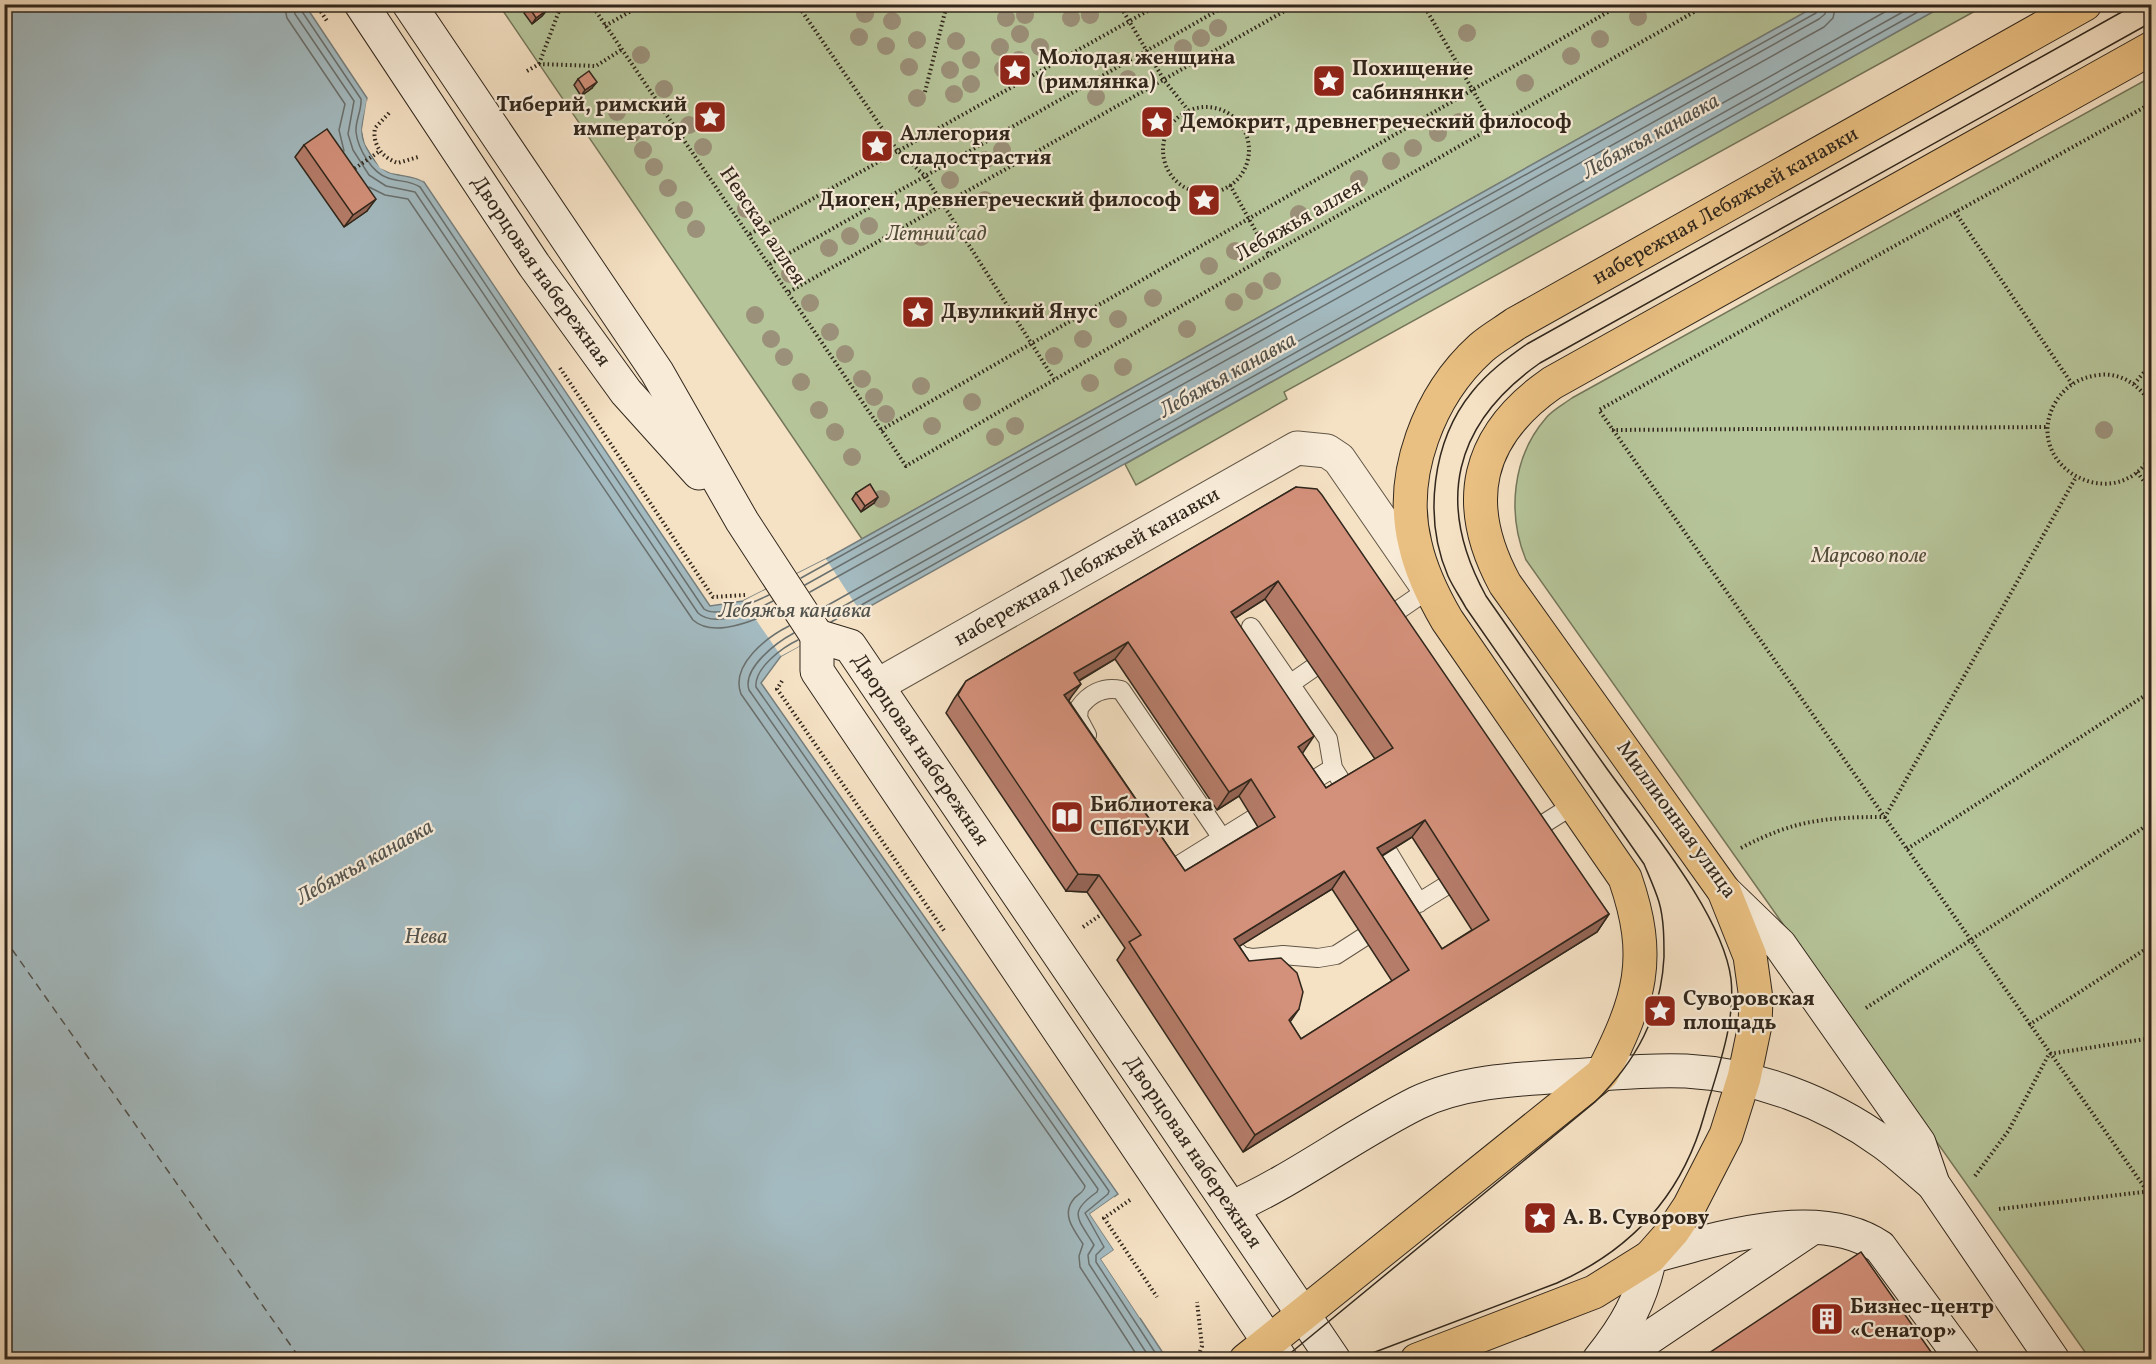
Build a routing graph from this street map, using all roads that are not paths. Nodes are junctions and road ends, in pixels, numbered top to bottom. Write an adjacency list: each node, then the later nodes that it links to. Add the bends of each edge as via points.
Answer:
1 (361, 4): 5 (main road, Дворцовая набережная, via 534,265 626,392)
2 (409, 4): 5 (main road, Дворцовая набережная, via 657,372)
3 (2085, 4): 6 (main road, набережная Лебяжьей канавки, via 1515,324 1481,348 1452,379 1430,416 1416,457 1410,500 1414,543)
4 (2151, 48): 24 (main road, Миллионная улица, via 1552,383 1527,400 1507,421 1493,446 1483,473 1482,530 1505,584)
5 (742, 521): 9 (main road, Дворцовая набережная)
6 (1430, 589): 7 (lane); 12 (main road, набережная Лебяжьей канавки, via 1339,459 1327,451 1297,448); 17 (main road, via 1447,620)
7 (1384, 620)
8 (1251, 627): 11 (lane)
9 (817, 636): 12 (main road, Дворцовая набережная, via 850,646); 36 (main road, Дворцовая набережная, via 817,671)
10 (1313, 668): 11 (lane)
11 (1290, 684): 14 (lane, via 1328,739)
12 (878, 685): 32 (main road, Дворцовая набережная)
13 (1094, 746): 20 (lane, via 1078,718 1079,708 1099,691 1111,687 1121,690)
14 (1333, 768): 15 (lane); 16 (lane)
15 (1345, 787)
16 (1301, 788)
17 (1575, 804): 19 (lane); 29 (main road, via 1625,878 1637,913 1641,945 1640,976 1624,1030)
18 (1253, 819): 20 (lane)
19 (1529, 833)
20 (1222, 838): 21 (lane, via 1176,873)
21 (1166, 847)
22 (1388, 852): 25 (lane)
23 (1444, 887): 25 (lane)
24 (1724, 891): 30 (main road, via 1744,935 1754,977 1755,1025); 31 (main road, Миллионная улица, via 1780,945 1919,1143)
25 (1419, 903): 26 (lane)
26 (1398, 916)
27 (1364, 938): 28 (lane, via 1336,955 1318,958 1253,958)
28 (1234, 949)
29 (1602, 1074): 30 (main road, via 1685,1071); 32 (main road, via 1543,1077 1456,1089 1418,1103 1267,1192); 35 (main road)
30 (1744, 1078): 31 (main road, via 1782,1090 1852,1122 1885,1143); 34 (main road, via 1726,1135 1700,1188 1673,1231)
31 (1933, 1184): 42 (main road, Миллионная улица)
32 (1231, 1208): 35 (main road, Дворцовая набережная)
33 (1812, 1228): 34 (main road, via 1732,1235); 40 (main road); 41 (main road, via 1865,1236 1880,1247)
34 (1650, 1257): 38 (main road, via 1594,1292); 39 (main road, via 1644,1287 1633,1312)
35 (1304, 1316): 36 (main road); 37 (main road, Дворцовая набережная)
36 (1266, 1354)
37 (1334, 1359)
38 (1417, 1359)
39 (1599, 1359)
40 (1616, 1359)
41 (1963, 1359)
42 (2053, 1359)

